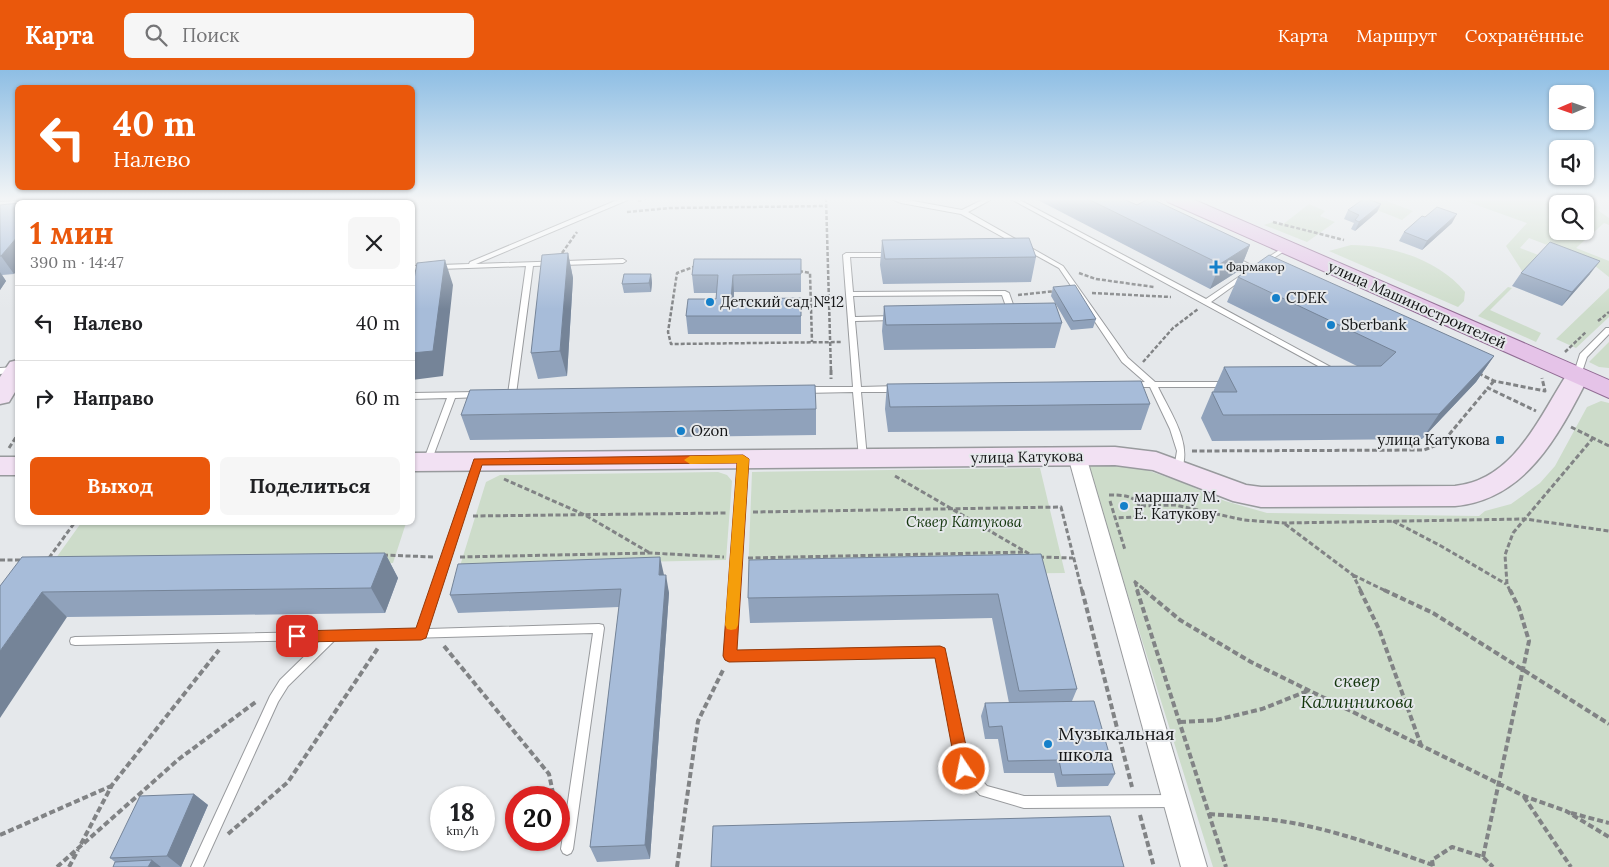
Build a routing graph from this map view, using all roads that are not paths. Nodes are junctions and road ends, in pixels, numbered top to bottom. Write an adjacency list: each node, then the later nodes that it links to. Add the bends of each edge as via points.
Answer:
1 (539, 235): 12 (lane)
2 (1003, 235): 9 (lane)
3 (1082, 235): 16 (lane)
4 (1258, 235): 5 (main road, улица Машиностроителей)
5 (1287, 247): 14 (lane); 21 (main road, улица Машиностроителей)
6 (1224, 254): 14 (lane)
7 (904, 255): 15 (lane, via 846,255)
8 (1019, 255): 9 (lane)
9 (1038, 255): 25 (lane, via 1061,267 1125,360)
10 (623, 261): 11 (lane)
11 (530, 264): 12 (lane); 31 (lane)
12 (465, 266): 13 (lane)
13 (415, 268)
14 (1255, 269): 16 (lane)
15 (849, 294): 17 (lane, via 1005,293 1013,317); 19 (lane)
16 (1206, 302): 22 (lane, via 1334,371)
17 (1003, 317)
18 (898, 318): 19 (lane)
19 (851, 319): 27 (lane)
20 (1609, 330): 21 (lane, via 1584,356)
21 (1577, 376): 29 (main road, улица Машиностроителей); 43 (street, улица Катукова, via 1555,419 1514,470 1486,489 1469,494 1261,497 1243,494)
22 (1339, 379)
23 (1240, 384): 25 (lane)
24 (1124, 385): 25 (lane)
25 (1153, 385): 43 (lane, via 1179,444)
26 (906, 388): 27 (lane)
27 (857, 389): 28 (lane); 37 (lane)
28 (792, 390)
29 (1609, 390)
30 (502, 394): 31 (lane)
31 (512, 394): 32 (lane)
32 (522, 394)
33 (452, 395): 34 (lane); 35 (lane); 40 (lane)
34 (492, 395)
35 (415, 396)
36 (1087, 456): 37 (street, улица Катукова); 43 (street, улица Катукова, via 1135,457); 47 (street)
37 (867, 458): 38 (street, улица Катукова)
38 (743, 459): 39 (street, улица Катукова); 47 (lane, via 729,656 940,652 964,769 984,790 1024,802)
39 (478, 461): 40 (street, улица Катукова); 44 (lane)
40 (420, 462)
41 (0, 466): 42 (street)
42 (15, 466)
43 (1178, 468)
44 (421, 634): 45 (lane); 48 (lane, via 599,628)
45 (332, 636): 46 (lane); 49 (lane, via 284,683 274,699)
46 (75, 641)
47 (1175, 801): 50 (street)
48 (570, 828)
49 (199, 862)
50 (1194, 867)

